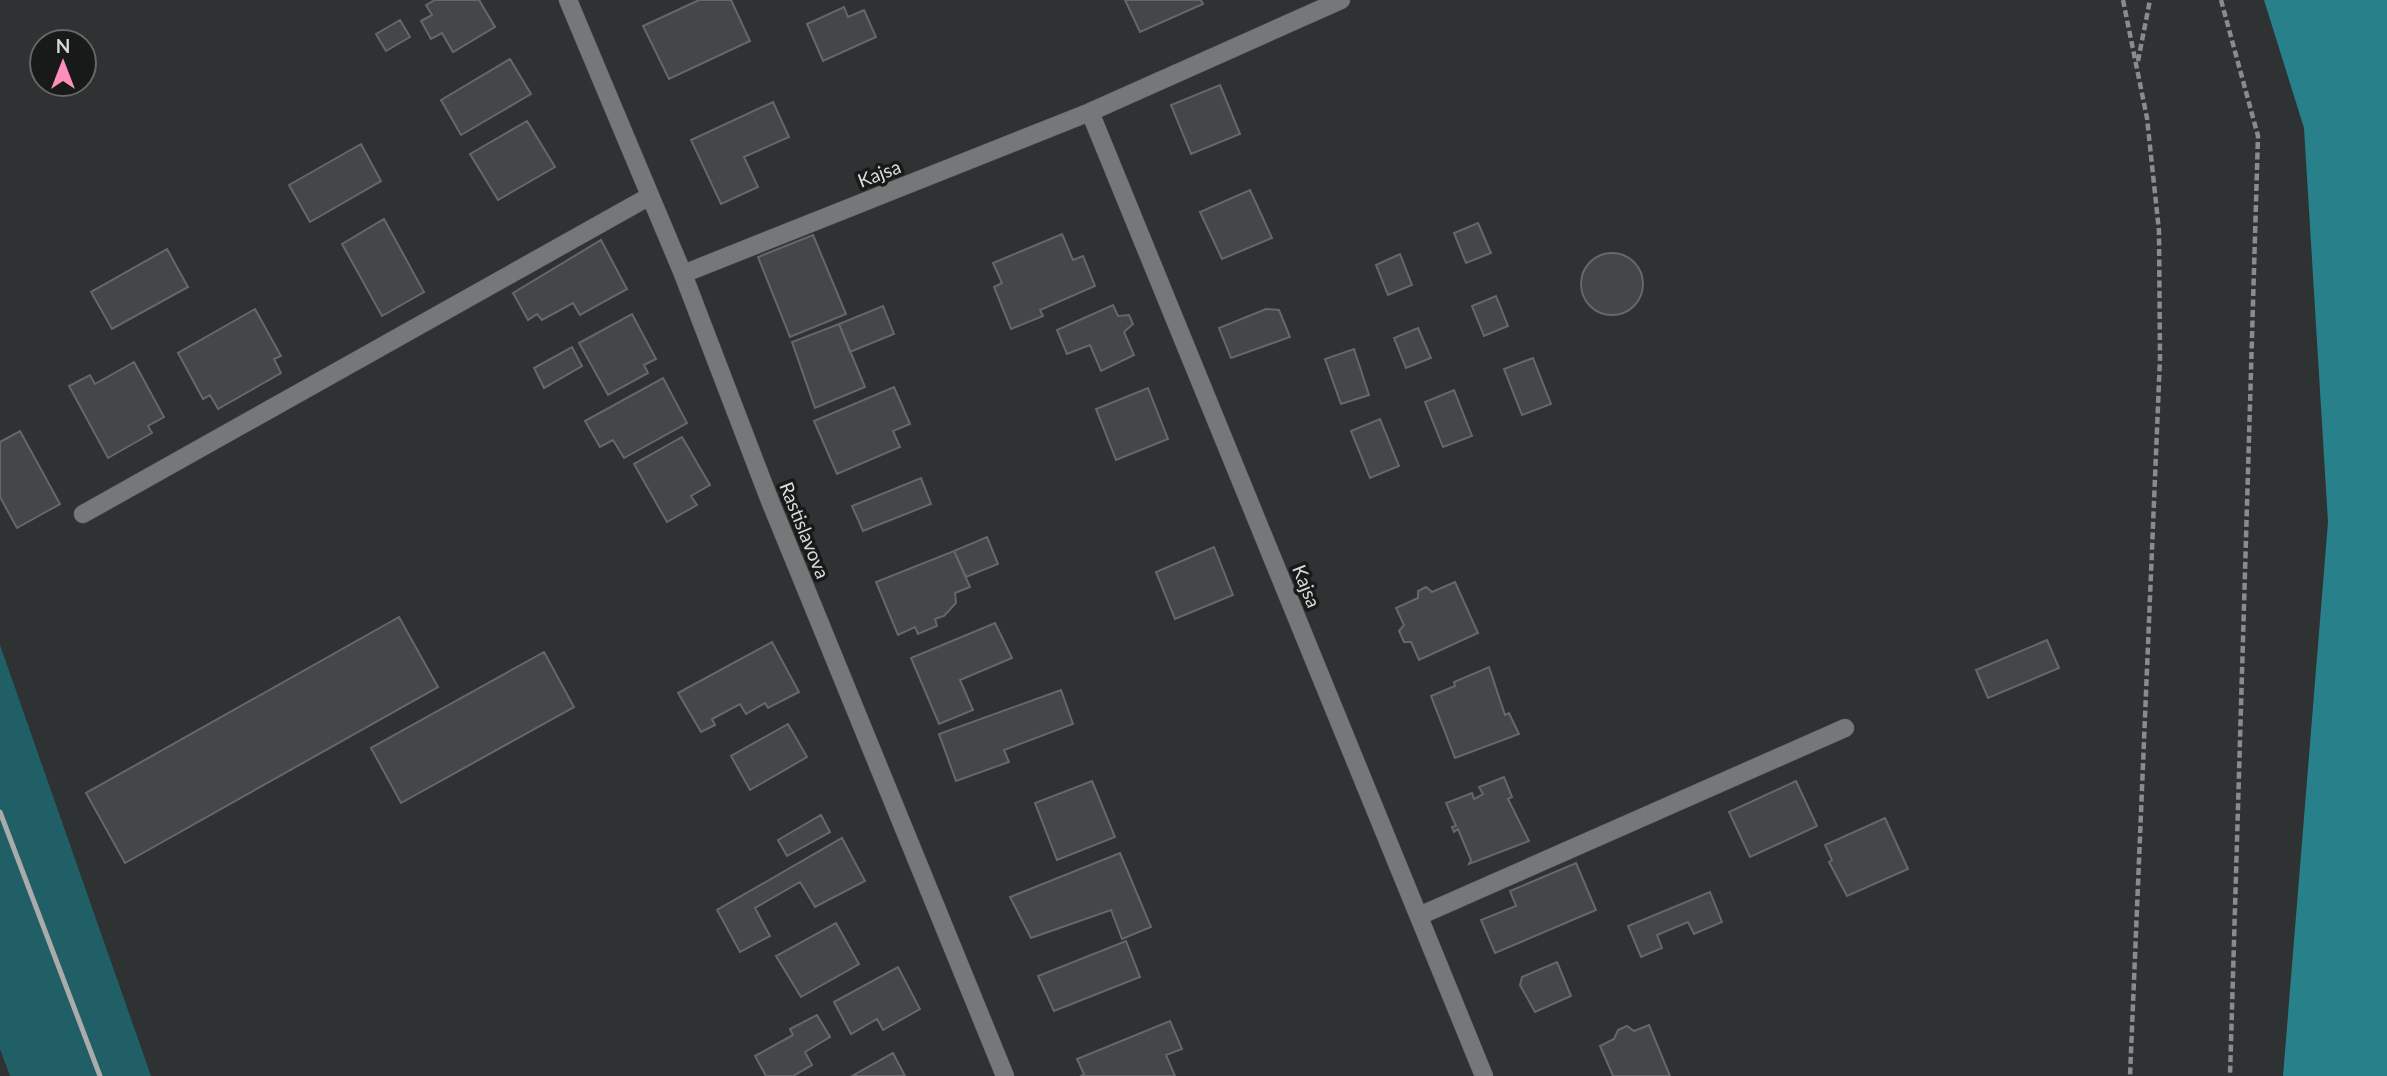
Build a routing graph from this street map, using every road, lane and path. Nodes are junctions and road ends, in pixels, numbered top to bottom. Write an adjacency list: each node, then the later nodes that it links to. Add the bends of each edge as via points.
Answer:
1 (568, 0): 8 (street, Rastislavova)
2 (1341, 0): 7 (street, Kajsa)
3 (2123, 0): 6 (path)
4 (2150, 0): 6 (path)
5 (2221, 0): 16 (path, via 2258,136)
6 (2137, 64): 15 (path, via 2159,231 2160,358)
7 (1090, 112): 9 (street, Kajsa); 12 (street, Kajsa)
8 (650, 196): 9 (street, Rastislavova); 10 (street)
9 (683, 274): 13 (street, Rastislavova, via 770,502)
10 (82, 514)
11 (1845, 729): 12 (street)
12 (1419, 916): 14 (street, Kajsa)
13 (1005, 1076)
14 (1484, 1076)
15 (2130, 1076)
16 (2230, 1076)

